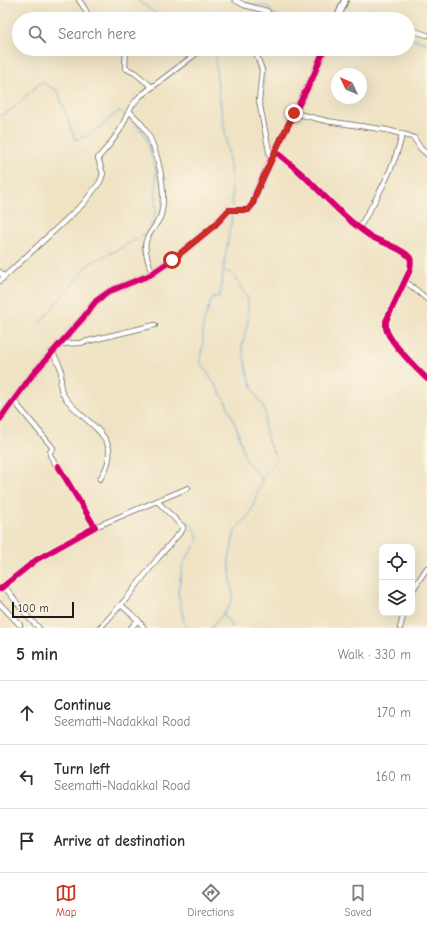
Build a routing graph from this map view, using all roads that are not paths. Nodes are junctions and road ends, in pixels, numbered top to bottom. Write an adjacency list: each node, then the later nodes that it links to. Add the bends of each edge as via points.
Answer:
1 (79, 0): 4 (street)
2 (235, 0): 5 (street)
3 (345, 0): 6 (street)
4 (86, 12)
5 (268, 12)
6 (340, 12)
7 (415, 31): 8 (street)
8 (427, 34)
9 (126, 56): 13 (street, via 125,68)
10 (193, 56): 13 (street)
11 (257, 56): 19 (street, via 262,70 259,101)
12 (321, 56): 15 (street)
13 (152, 87): 14 (street, via 139,97)
14 (129, 111): 22 (street, via 145,128 151,140 163,184 161,216 145,247); 23 (street, via 120,130 98,158 104,174 100,182 83,204)
15 (294, 113): 16 (street); 17 (street)
16 (402, 135): 18 (street, via 414,138); 20 (street, via 398,154 380,195)
17 (275, 151): 19 (street); 20 (street)
18 (427, 154)
19 (271, 161): 22 (street, via 248,210 229,210 215,225)
20 (359, 228): 24 (street, via 410,257 411,262)
21 (0, 272): 23 (street)
22 (152, 274): 27 (street, via 110,291 96,300)
23 (2, 279)
24 (405, 280): 25 (street); 29 (street, via 386,327 407,360)
25 (427, 299)
26 (155, 325): 27 (street, via 80,343)
27 (60, 344): 28 (street)
28 (52, 352): 30 (street); 32 (street, via 61,369 60,384 64,395 106,440 109,461)
29 (427, 379)
30 (14, 401): 31 (street); 35 (street, via 52,448 50,455)
31 (0, 419)
32 (100, 479)
33 (188, 488): 34 (street)
34 (157, 501): 35 (street); 40 (street, via 183,526 183,529)
35 (95, 527): 38 (street, via 36,560)
36 (427, 568): 37 (street)
37 (415, 586)
38 (2, 587): 44 (street)
39 (0, 604): 43 (street)
40 (121, 605): 42 (street); 45 (street)
41 (403, 616): 48 (street)
42 (138, 620): 46 (street); 47 (street)
43 (20, 625)
44 (39, 628)
45 (100, 628)
46 (131, 628)
47 (144, 628)
48 (400, 628)

